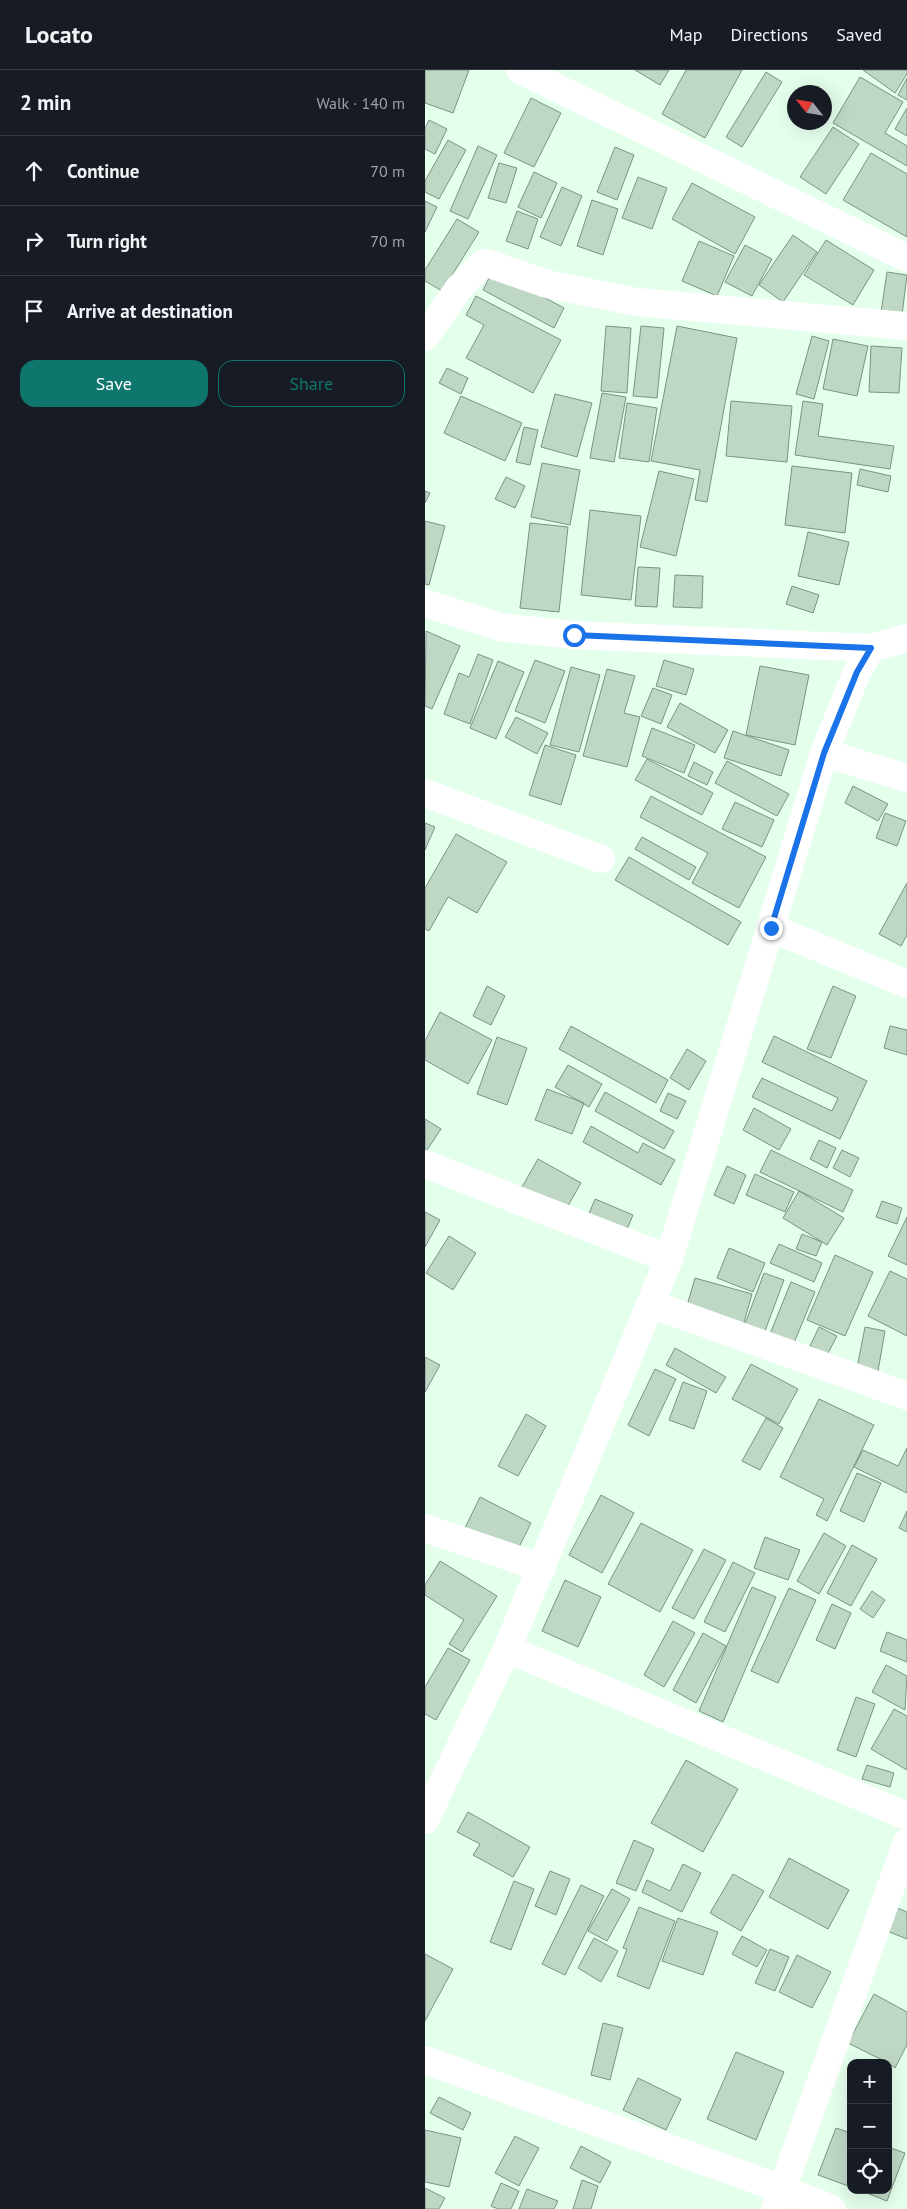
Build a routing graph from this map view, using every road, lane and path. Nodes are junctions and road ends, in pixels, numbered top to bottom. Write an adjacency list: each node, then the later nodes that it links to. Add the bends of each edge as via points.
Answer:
1 (520, 70): 2 (street)
2 (907, 258)
3 (907, 326): 4 (street, via 637,302 547,284 487,263 482,264 459,288)
4 (425, 337)
5 (425, 603): 7 (street, via 500,627 574,635)
6 (907, 638): 7 (street)
7 (871, 648): 8 (street, via 857,672)
8 (824, 753): 9 (street); 12 (street)
9 (907, 778)
10 (425, 793): 11 (street)
11 (601, 859)
12 (771, 928): 13 (street); 15 (street)
13 (907, 984)
14 (425, 1164): 15 (street)
15 (669, 1259): 16 (street)
16 (651, 1304): 17 (street); 19 (street)
17 (907, 1396)
18 (425, 1528): 19 (street)
19 (542, 1568): 20 (street)
20 (507, 1649): 21 (street); 22 (street)
21 (907, 1816)
22 (425, 1820)
23 (907, 1842): 25 (street)
24 (425, 2060): 25 (street)
25 (778, 2199): 26 (street)
26 (832, 2209)

